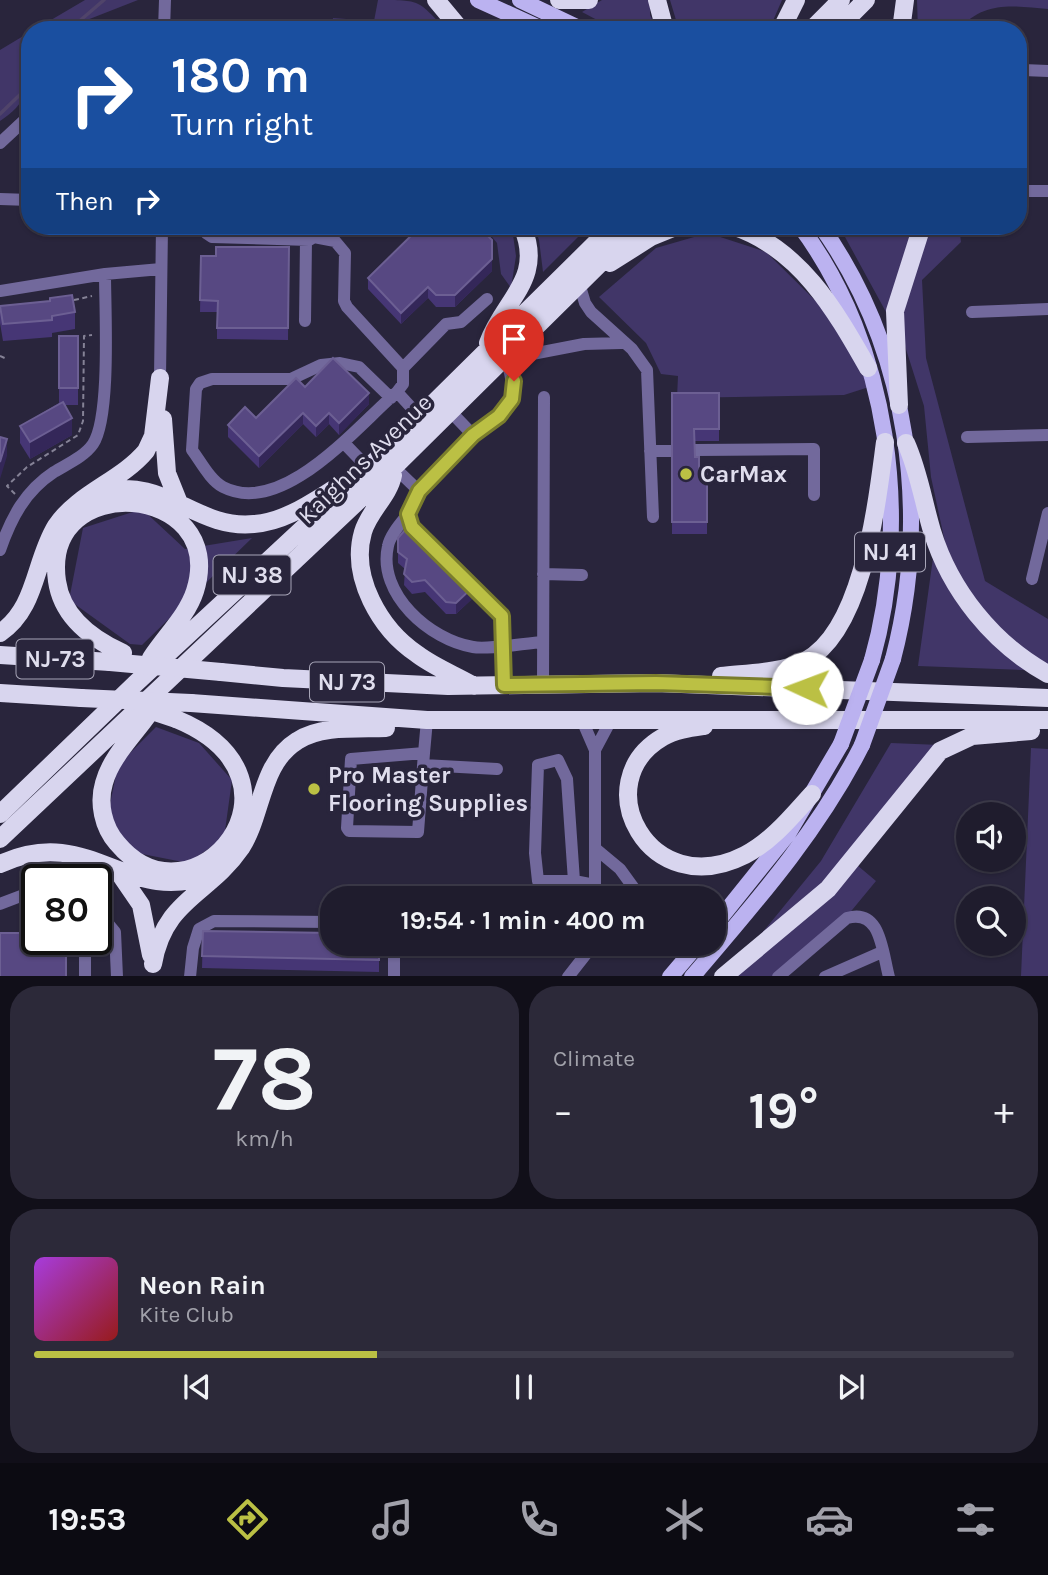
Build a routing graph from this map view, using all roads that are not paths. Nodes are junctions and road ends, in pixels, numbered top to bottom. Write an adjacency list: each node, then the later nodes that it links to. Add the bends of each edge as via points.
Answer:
1 (165, 0): 12 (street)
2 (436, 0): 13 (highway)
3 (478, 0): 14 (main road)
4 (520, 0): 15 (main road)
5 (559, 0): 6 (highway)
6 (589, 0)
7 (657, 0): 16 (highway)
8 (796, 0): 17 (highway)
9 (841, 0): 18 (highway)
10 (866, 0): 19 (highway)
11 (905, 0): 20 (highway)
12 (164, 21)
13 (454, 21)
14 (524, 21)
15 (564, 21)
16 (663, 21)
17 (786, 21)
18 (820, 21)
19 (845, 21)
20 (902, 21)
21 (1027, 70): 22 (street)
22 (1048, 71)
23 (21, 123): 24 (street)
24 (0, 143)
25 (1027, 191): 26 (street)
26 (1048, 191)
27 (0, 199): 28 (street)
28 (21, 200)
29 (162, 235): 42 (street)
30 (209, 235): 31 (street)
31 (279, 235)
32 (312, 235): 49 (street)
33 (315, 235): 53 (street, via 341,246 346,257 347,307)
34 (525, 235): 51 (highway, via 529,267 518,293 494,326)
35 (604, 235): 51 (highway, Kaighns Avenue / NJ 38)
36 (629, 235): 44 (highway, Kaighns Avenue / NJ 38)
37 (656, 235): 44 (highway)
38 (752, 235): 54 (highway, via 804,272)
39 (805, 235): 54 (main road, NJ 41, via 846,305)
40 (826, 235): 58 (main road, NJ 41, via 874,326)
41 (919, 235): 58 (highway, via 895,311)
42 (161, 269): 43 (street); 55 (street)
43 (105, 274): 45 (street); 79 (street, via 104,396 99,431 83,455 30,491)
44 (581, 281): 50 (street, via 585,303); 52 (highway, Kaighns Avenue / NJ 38)
45 (0, 290)
46 (487, 299): 53 (street, via 461,323 446,324)
47 (1048, 309): 48 (street)
48 (972, 312)
49 (305, 321)
50 (621, 343): 52 (street, via 584,344 532,354); 68 (street, via 632,349 647,370)
51 (485, 351): 60 (highway, Kaighns Avenue / NJ 38)
52 (510, 352): 59 (highway, Kaighns Avenue / NJ 38); 61 (street, via 512,399 499,416)
53 (403, 368): 56 (street, via 403,384)
54 (868, 369): 64 (main road, NJ 41)
55 (160, 378): 74 (highway, via 153,436 146,451); 75 (highway, via 166,465)
56 (394, 395): 60 (street); 65 (street); 65 (street, via 359,367 340,363 321,365 291,379 212,379 196,389 192,450 223,487 243,492 287,483)
57 (544, 397): 80 (street)
58 (899, 405): 66 (main road, NJ 41)
59 (450, 411): 61 (street); 70 (highway, Kaighns Avenue / NJ 38)
60 (419, 417): 71 (highway, Kaighns Avenue / NJ 38)
61 (473, 435): 72 (street)
62 (1048, 435): 63 (street)
63 (967, 437)
64 (885, 442): 90 (highway, via 867,554 848,606 820,650 783,667); 107 (main road, NJ 41, bridge, via 891,550 883,615 841,744)
65 (344, 443): 71 (street)
66 (906, 443): 88 (highway, via 920,474 936,544 956,584 996,634); 135 (main road, NJ 41, bridge, via 911,486 904,608 893,659 862,745 813,829)
67 (695, 450): 73 (street, via 814,449)
68 (650, 451): 69 (street); 78 (street)
69 (672, 451)
70 (394, 467): 72 (street); 91 (highway, Kaighns Avenue / NJ 38); 94 (highway, via 391,485 361,538 366,587 380,617 407,647)
71 (368, 468): 75 (highway, via 300,509 264,523 220,521); 89 (highway, Kaighns Avenue / NJ 38)
72 (419, 491): 77 (street)
73 (814, 495)
74 (86, 498): 75 (highway, via 130,488); 83 (highway, via 57,526 26,606)
75 (179, 503)
76 (1048, 513): 82 (street)
77 (408, 514): 85 (street, via 412,527 502,616); 85 (street, via 388,546 391,585 400,601 448,640 476,648)
78 (653, 517)
79 (0, 550)
80 (543, 574): 81 (street); 84 (street)
81 (582, 575)
82 (1031, 579)
83 (0, 633)
84 (543, 642): 85 (street); 93 (street)
85 (504, 644): 92 (street)
86 (0, 656): 87 (highway, NJ-73)
87 (116, 658): 89 (highway, via 75,620 61,595 57,565 65,537 85,515 103,505 132,501 159,508 182,527 192,542 198,570 191,601); 94 (highway, NJ 73, bridge, via 314,680)
88 (1048, 674)
89 (136, 683): 108 (highway, Kaighns Avenue / NJ 38)
90 (656, 683): 93 (highway, NJ 73); 96 (highway, NJ 73)
91 (167, 684): 97 (highway, bridge, via 146,720 112,765 102,799 106,823 125,852 150,867 197,866 221,852 233,836 243,808 240,778 226,753 203,732 176,719); 109 (highway, Kaighns Avenue / NJ 38)
92 (504, 685): 93 (highway, NJ 73); 94 (highway, NJ 73)
93 (543, 685)
94 (474, 686)
95 (0, 693): 97 (highway, NJ-73, bridge)
96 (1048, 698)
97 (131, 702): 99 (highway, NJ 73, bridge)
98 (753, 718): 101 (highway, NJ 73); 102 (highway, NJ 73); 107 (highway, via 672,733 649,748 633,772 629,793 633,821 642,838 654,851 680,865 723,864 768,839)
99 (427, 720): 100 (highway, NJ 73); 105 (street); 113 (highway, via 398,727 321,731 296,741 272,769 244,842)
100 (582, 720): 101 (highway, NJ 73); 104 (street)
101 (611, 720): 104 (street)
102 (1048, 720)
103 (1048, 731): 136 (highway, via 983,734 947,746 828,889)
104 (595, 750): 110 (street)
105 (423, 759): 105 (street, via 351,758 346,828 418,832); 106 (street)
106 (497, 769)
107 (813, 794): 120 (main road, NJ 41, via 776,851)
108 (3, 806)
109 (0, 839)
110 (596, 849): 116 (street); 117 (street)
111 (0, 864): 112 (highway, via 29,853 62,851)
112 (117, 870): 113 (highway, via 172,884); 128 (highway, via 141,905)
113 (219, 871): 128 (highway, via 169,918 158,939)
114 (574, 881): 114 (street, via 567,779 558,760 549,760 538,765 538,881); 115 (street)
115 (584, 886)
116 (595, 886)
117 (632, 886)
118 (21, 896): 119 (street)
119 (0, 904)
120 (726, 911)
121 (320, 922): 131 (street, via 214,921 199,929)
122 (112, 929): 130 (street)
123 (883, 952): 137 (street, via 870,918 859,914 847,918); 138 (street); 139 (street)
124 (85, 955): 129 (street)
125 (394, 956): 132 (street)
126 (584, 956): 133 (street)
127 (688, 956): 134 (main road)
128 (152, 970)
129 (85, 976)
130 (117, 976)
131 (190, 976)
132 (394, 976)
133 (568, 976)
134 (670, 976)
135 (692, 976)
136 (723, 976)
137 (778, 976)
138 (825, 976)
139 (889, 976)

